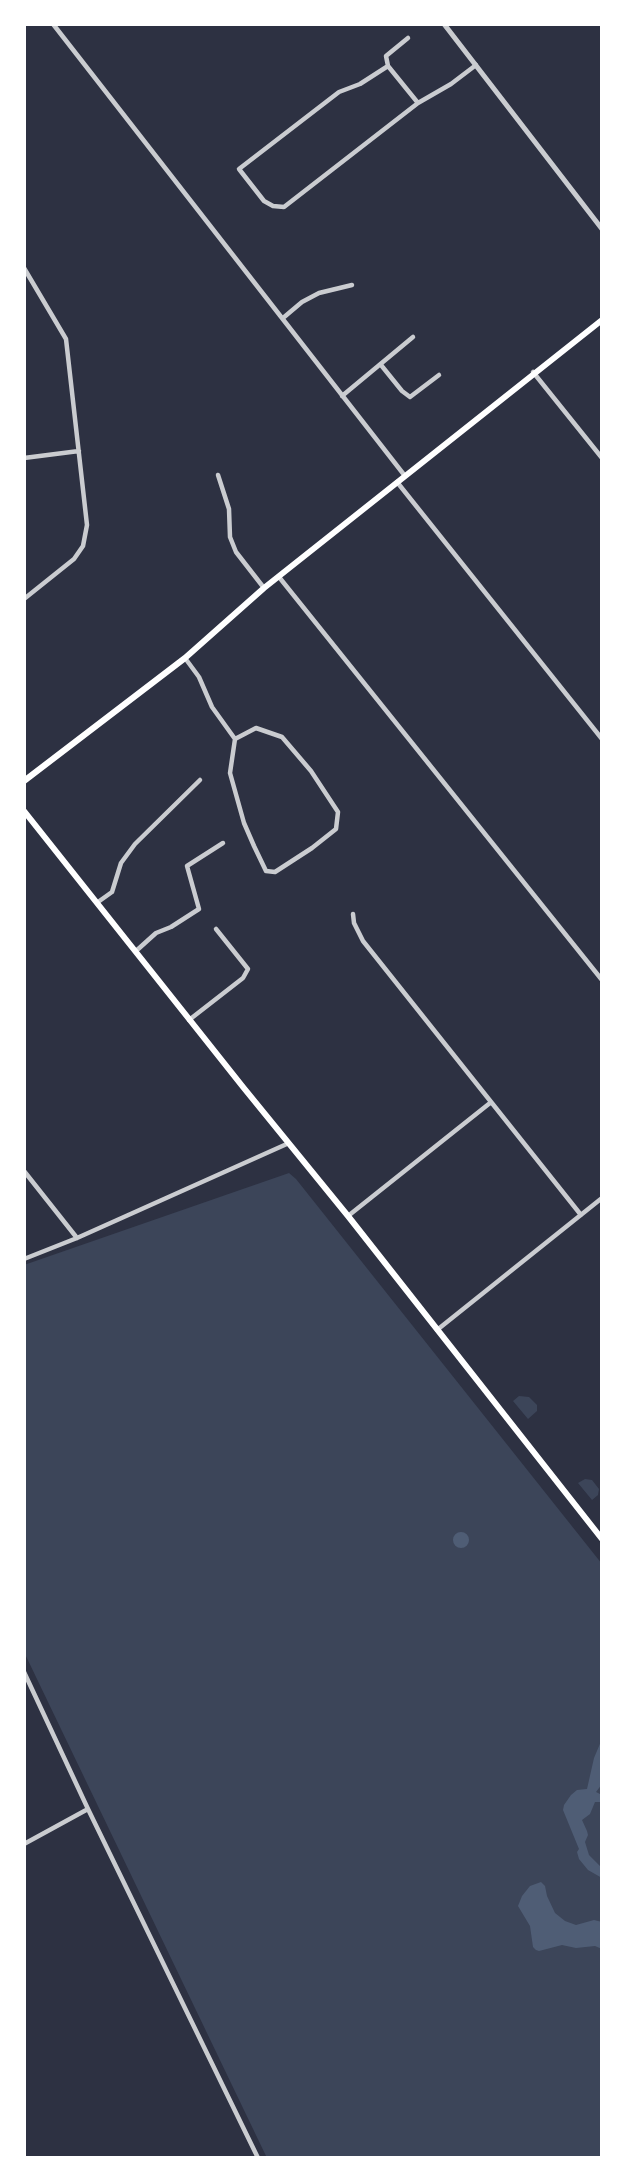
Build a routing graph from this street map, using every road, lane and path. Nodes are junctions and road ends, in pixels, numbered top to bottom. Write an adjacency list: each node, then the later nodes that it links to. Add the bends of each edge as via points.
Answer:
1 (53, 24): 12 (street)
2 (444, 24): 4 (street)
3 (408, 38): 5 (street, via 386,56)
4 (476, 65): 6 (street); 7 (street)
5 (388, 66): 6 (street); 6 (street, via 339,92 238,169 264,201 284,207)
6 (418, 103)
7 (602, 229)
8 (24, 268): 9 (street)
9 (30, 278): 10 (street); 19 (street, via 66,339)
10 (24, 282)
11 (352, 285): 12 (street, via 319,293)
12 (283, 318): 18 (street)
13 (602, 320): 16 (main road)
14 (413, 337): 15 (street)
15 (381, 365): 17 (street, via 410,397); 18 (street)
16 (534, 372): 21 (street); 23 (main road)
17 (439, 375)
18 (342, 396): 23 (street)
19 (79, 451): 20 (street); 27 (street, via 87,525 83,546 74,559)
20 (24, 458)
21 (602, 458)
22 (218, 475): 26 (street, via 236,552)
23 (405, 476): 24 (main road)
24 (397, 482): 25 (main road); 30 (street)
25 (279, 577): 26 (main road); 39 (street)
26 (264, 588): 28 (main road)
27 (24, 598)
28 (185, 658): 29 (street); 32 (main road)
29 (235, 739): 29 (street, via 230,773 235,794 266,871 274,872 336,829 338,812 282,737 256,728)
30 (602, 739)
31 (200, 780): 35 (street, via 135,844 121,863 112,892)
32 (24, 781)
33 (24, 811): 35 (main road)
34 (223, 843): 38 (street, via 187,866 199,909 156,933)
35 (98, 902): 38 (main road)
36 (353, 914): 41 (street, via 363,941)
37 (216, 929): 40 (street, via 248,969 243,978)
38 (136, 951): 40 (main road)
39 (602, 980)
40 (189, 1020): 42 (main road)
41 (490, 1103): 45 (street); 46 (street)
42 (289, 1143): 46 (main road); 47 (street)
43 (24, 1171): 47 (street)
44 (602, 1198): 45 (street)
45 (581, 1215): 49 (street)
46 (348, 1216): 49 (main road)
47 (77, 1238): 48 (street)
48 (24, 1258)
49 (437, 1330): 50 (main road)
50 (602, 1539)
51 (24, 1672): 52 (street)
52 (88, 1809): 53 (street); 54 (street)
53 (24, 1844)
54 (258, 2158)

